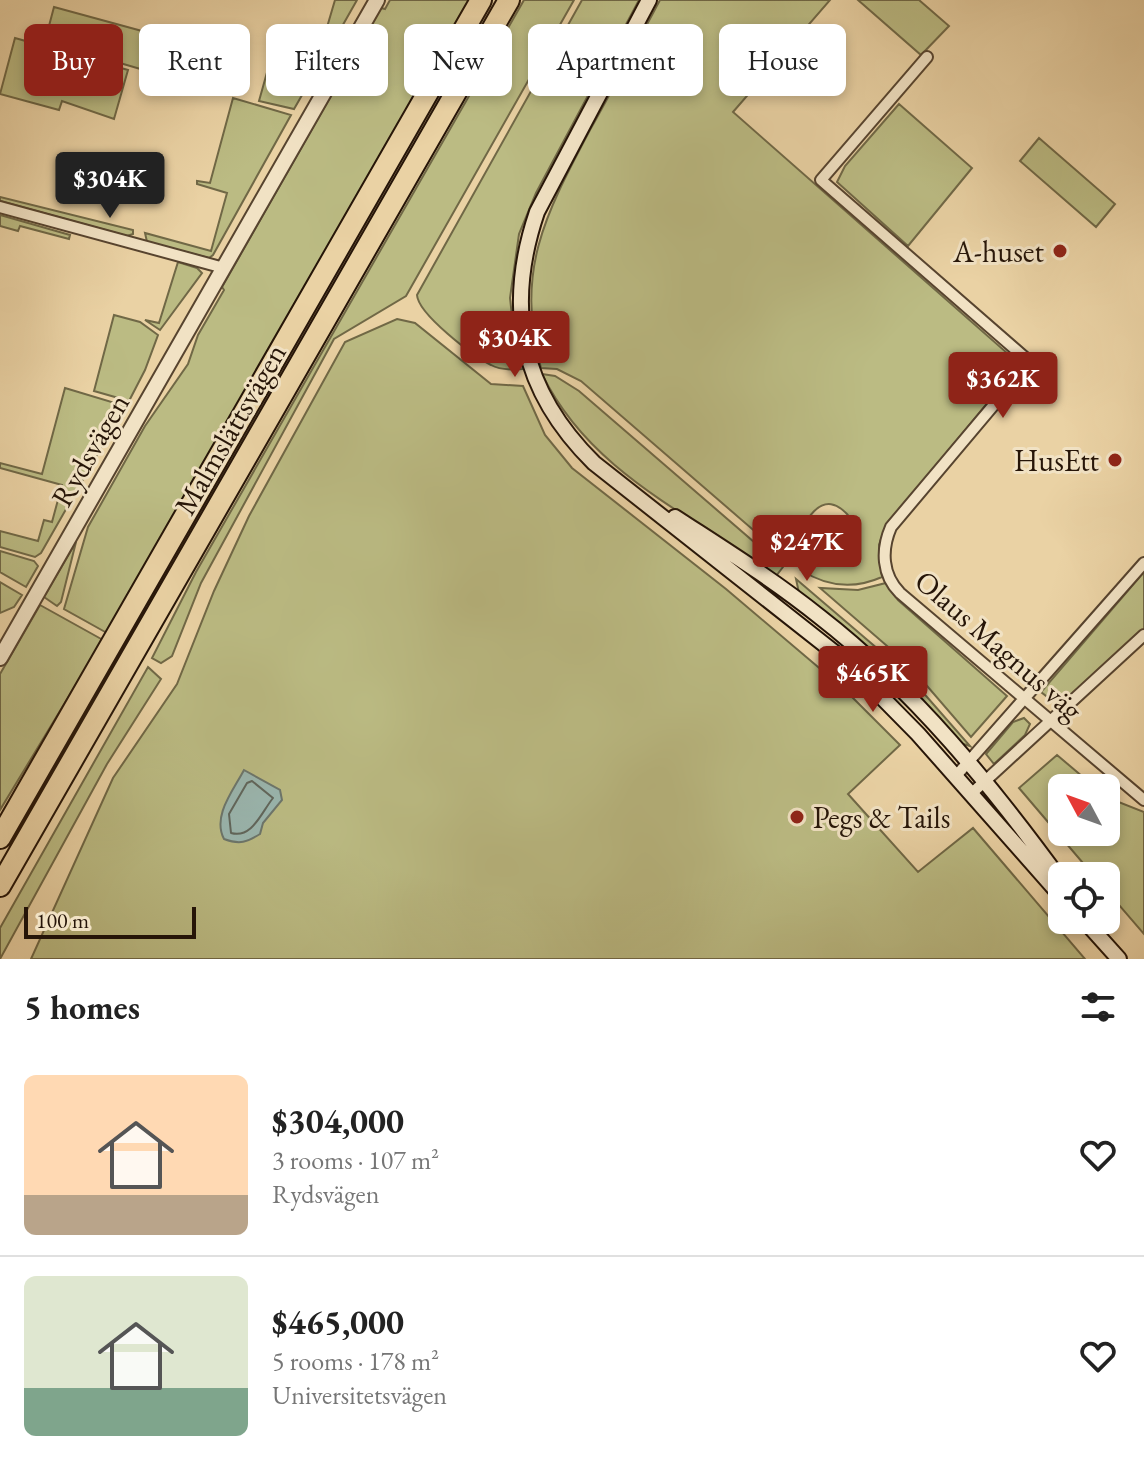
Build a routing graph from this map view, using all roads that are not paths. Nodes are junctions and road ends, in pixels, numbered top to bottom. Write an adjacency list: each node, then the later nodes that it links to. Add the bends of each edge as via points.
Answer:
1 (377, 0): 7 (main road, Rydsvägen)
2 (481, 0): 20 (highway, Malmslättsvägen)
3 (509, 0): 21 (highway, Malmslättsvägen)
4 (649, 0): 8 (main road, via 537,212 520,286 526,352 541,392 566,434)
5 (927, 57): 13 (street, Olaus Magnus väg, via 821,180 1030,362 891,527 884,555 894,588)
6 (0, 207): 7 (street)
7 (224, 268): 11 (main road, Rydsvägen, via 30,605)
8 (594, 463): 15 (main road, via 821,617 896,684); 16 (main road, via 849,664)
9 (1144, 563): 13 (street)
10 (1144, 635): 14 (street)
11 (4, 641): 12 (main road, Rydsvägen)
12 (0, 658)
13 (1025, 701): 14 (street, Olaus Magnus väg); 15 (street)
14 (1048, 722): 17 (street); 19 (street, Olaus Magnus väg)
15 (968, 764): 16 (street); 17 (main road)
16 (955, 777): 18 (main road)
17 (983, 782): 18 (street); 22 (main road)
18 (971, 794): 23 (main road)
19 (1144, 800)
20 (0, 838)
21 (21, 854): 24 (highway, Malmslättsvägen); 25 (highway)
22 (1048, 864)
23 (1048, 881)
24 (0, 886)
25 (0, 898)
26 (1099, 934): 27 (main road)
27 (1116, 955)

